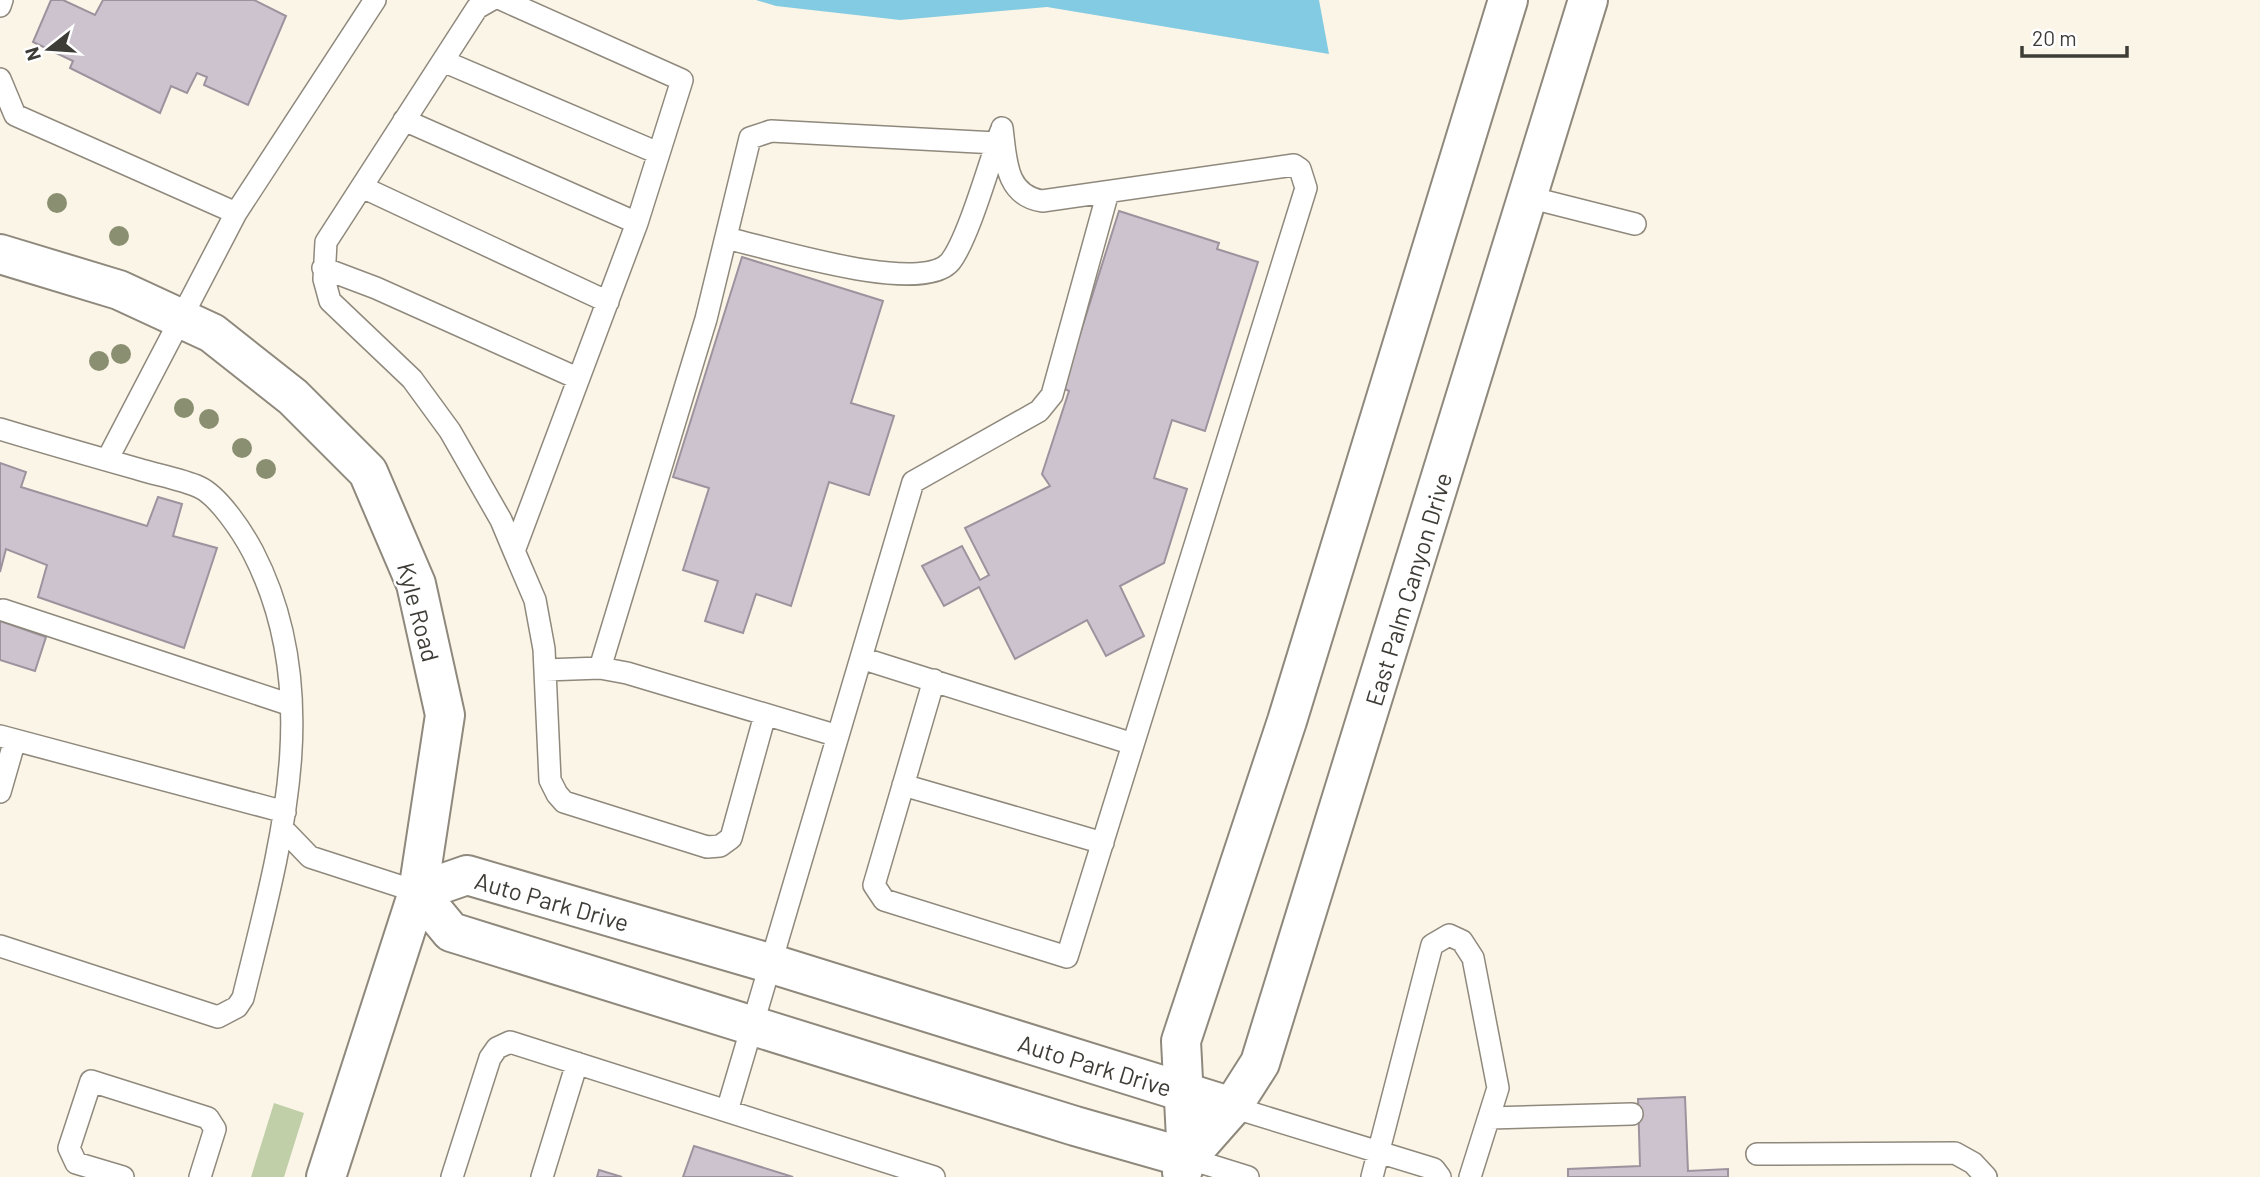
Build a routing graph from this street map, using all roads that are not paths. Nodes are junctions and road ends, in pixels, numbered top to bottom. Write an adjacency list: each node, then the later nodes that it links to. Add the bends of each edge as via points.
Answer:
1 (2, 0): 5 (lane)
2 (375, 0): 16 (lane)
3 (491, 0): 8 (lane, via 477,8)
4 (503, 0): 12 (lane, via 682,80)
5 (0, 6)
6 (1585, 9): 15 (street, East Palm Canyon Drive)
7 (1502, 18): 47 (street, via 1287,720 1181,1041)
8 (443, 61): 10 (lane); 12 (lane)
9 (0, 79): 16 (lane, via 15,115)
10 (404, 120): 13 (lane); 17 (lane)
11 (996, 143): 14 (lane, via 1002,128 1009,176 1027,199); 19 (lane, via 757,133 750,138); 19 (lane, via 967,228 951,261 939,271 904,276 877,273)
12 (658, 153): 17 (lane)
13 (362, 187): 21 (lane, via 326,242); 22 (lane)
14 (1108, 192): 29 (lane, via 1052,394 1039,411 913,482); 37 (lane, via 1294,165 1306,188)
15 (1528, 197): 18 (lane); 48 (street, East Palm Canyon Drive, via 1260,1063)
16 (236, 213): 23 (lane)
17 (637, 223): 22 (lane)
18 (1636, 224)
19 (726, 239): 30 (lane)
20 (0, 254): 23 (street, Kyle Road, via 119,290)
21 (323, 268): 24 (lane); 27 (lane, via 330,301 412,379 450,431)
22 (608, 302): 24 (lane)
23 (180, 318): 26 (lane); 42 (street, Kyle Road, via 212,333 293,397 368,472 416,584 445,715)
24 (577, 378): 27 (lane)
25 (0, 429): 26 (lane)
26 (107, 460): 33 (lane, via 201,488 244,535 265,575 286,647)
27 (514, 551): 31 (lane, via 535,600)
28 (3, 610): 33 (lane)
29 (861, 658): 32 (lane); 35 (lane)
30 (600, 667): 31 (lane); 34 (lane)
31 (545, 670): 34 (lane, via 550,780 564,802 707,847 720,846 731,838)
32 (934, 680): 37 (lane); 38 (lane)
33 (291, 705): 40 (lane)
34 (765, 715): 35 (lane)
35 (838, 736): 44 (lane)
36 (7, 738): 39 (lane); 40 (lane)
37 (1133, 744): 41 (lane)
38 (903, 785): 41 (lane); 41 (lane, via 874,885 884,900 1067,957)
39 (0, 792)
40 (285, 821): 42 (lane, via 310,858); 43 (lane, via 243,998 237,1007 218,1017)
41 (1103, 843)
42 (418, 892): 44 (street, Auto Park Drive, via 467,875); 45 (street, via 451,932); 58 (street, Kyle Road)
43 (0, 946)
44 (769, 963): 45 (lane); 47 (street, Auto Park Drive)
45 (751, 1026): 49 (lane); 55 (street)
46 (577, 1063): 49 (lane); 59 (lane, via 510,1042 498,1048 490,1058); 60 (lane)
47 (1181, 1092): 48 (street, Auto Park Drive); 55 (street)
48 (1232, 1107): 52 (lane); 55 (street, East Palm Canyon Drive)
49 (727, 1111): 54 (lane)
50 (1632, 1114): 51 (lane)
51 (1489, 1118): 52 (lane, via 1498,1088 1474,958 1462,941 1449,935 1432,945); 65 (lane)
52 (1378, 1152): 63 (lane); 64 (lane, via 1434,1169)
53 (1757, 1154): 66 (lane, via 1955,1153)
54 (879, 1168): 61 (lane)
55 (1184, 1168): 62 (lane)
56 (123, 1177): 57 (lane, via 76,1163 69,1149 91,1080 208,1118 215,1129)
57 (200, 1177)
58 (326, 1177)
59 (452, 1177)
60 (542, 1177)
61 (934, 1177)
62 (1248, 1177)
63 (1372, 1177)
64 (1440, 1177)
65 (1470, 1177)
66 (1986, 1177)

